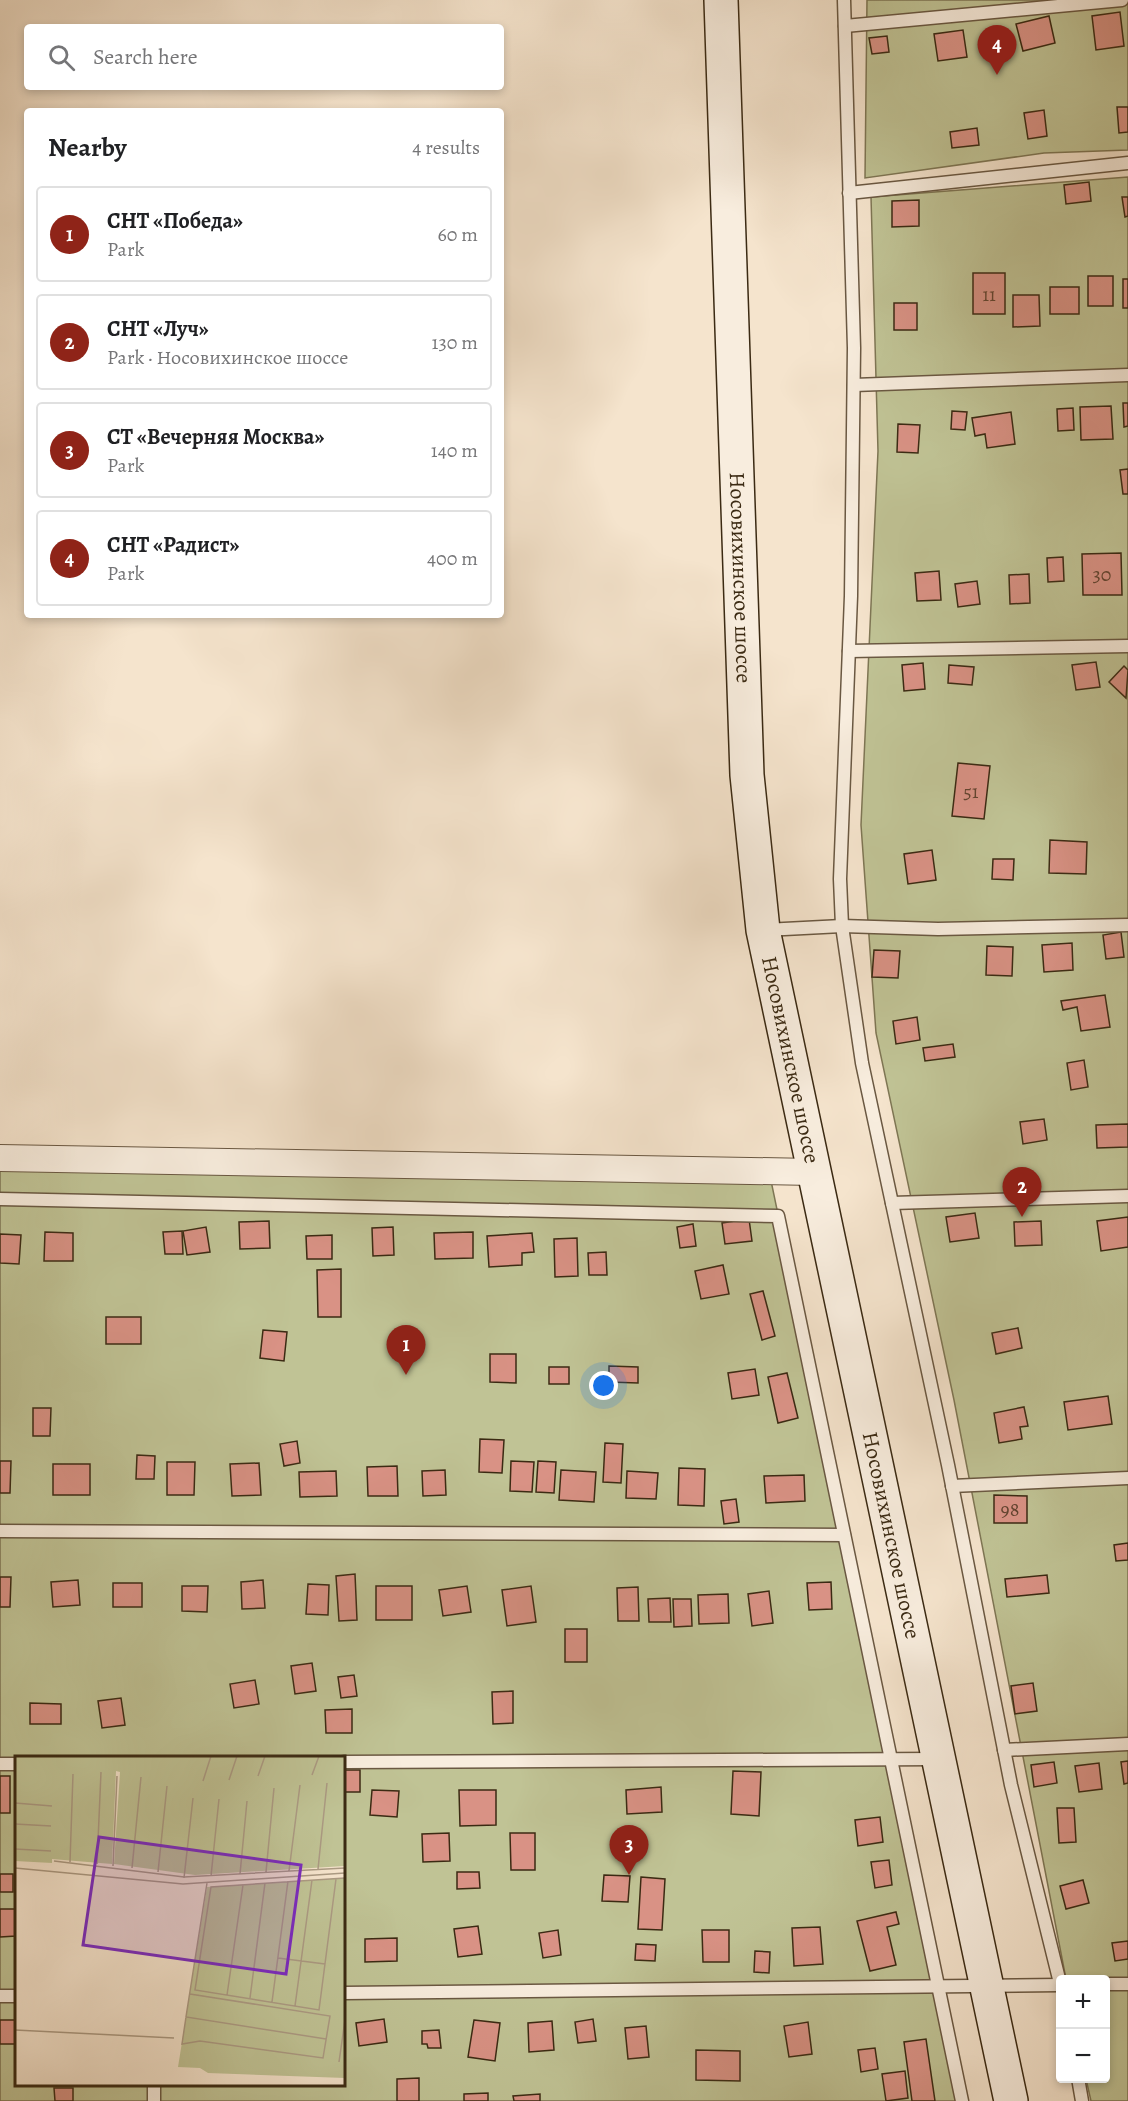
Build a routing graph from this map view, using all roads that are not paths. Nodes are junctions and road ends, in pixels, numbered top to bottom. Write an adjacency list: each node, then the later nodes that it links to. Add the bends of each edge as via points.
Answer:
1 (721, 0): 13 (main road, Носовихинское шоссе, via 747,775)
2 (844, 0): 4 (lane)
3 (1122, 0): 4 (lane)
4 (845, 26): 6 (lane)
5 (1128, 163): 6 (lane)
6 (849, 193): 8 (lane)
7 (1128, 375): 8 (lane)
8 (854, 385): 10 (lane)
9 (1128, 646): 10 (lane)
10 (849, 651): 12 (lane, via 840,879)
11 (1128, 925): 12 (lane)
12 (842, 926): 13 (lane); 18 (lane, via 862,1063)
13 (763, 930): 15 (main road, Носовихинское шоссе)
14 (0, 1158): 15 (street)
15 (813, 1172): 26 (main road, Носовихинское шоссе)
16 (1128, 1196): 18 (lane)
17 (0, 1199): 22 (lane, via 778,1216)
18 (892, 1203): 20 (lane)
19 (1128, 1478): 20 (lane)
20 (952, 1486): 24 (lane)
21 (0, 1531): 22 (lane)
22 (844, 1535): 25 (lane)
23 (1128, 1744): 24 (lane)
24 (1004, 1750): 28 (lane)
25 (891, 1759): 26 (lane); 27 (lane); 32 (lane)
26 (938, 1759): 33 (main road, Носовихинское шоссе)
27 (345, 1762)
28 (1058, 1975)
29 (1056, 1984): 33 (lane)
30 (1110, 1984): 31 (lane)
31 (1128, 1984)
32 (938, 1986): 33 (lane); 34 (lane); 36 (lane)
33 (986, 1986): 37 (main road, Носовихинское шоссе)
34 (345, 1993)
35 (1079, 2083): 38 (lane)
36 (962, 2101)
37 (1011, 2101)
38 (1082, 2101)

